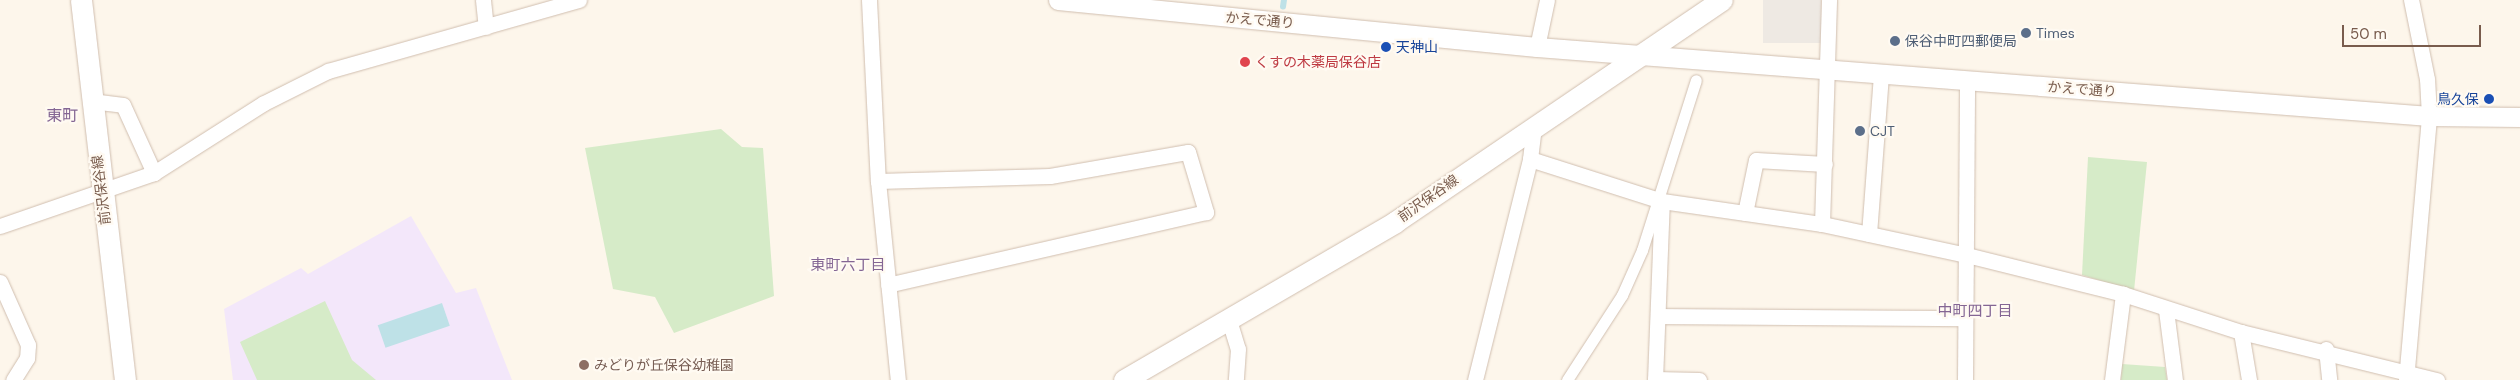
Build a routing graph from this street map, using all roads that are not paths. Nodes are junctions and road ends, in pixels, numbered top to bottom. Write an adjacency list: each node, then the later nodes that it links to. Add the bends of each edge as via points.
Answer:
1 (81, 0): 18 (main road, 前沢保谷線)
2 (483, 0): 11 (street)
3 (579, 0): 11 (street)
4 (869, 0): 25 (street)
5 (1058, 0): 10 (street, かえで通り)
6 (1548, 0): 12 (street)
7 (1722, 0): 13 (main road, 前沢保谷線)
8 (1829, 0): 14 (street)
9 (2411, 0): 19 (street, via 2427,79)
10 (1150, 5): 12 (street, かえで通り)
11 (486, 27): 24 (street, via 356,61 306,81)
12 (1537, 47): 13 (street, かえで通り)
13 (1644, 55): 14 (street, かえで通り); 21 (main road, 前沢保谷線)
14 (1830, 70): 15 (street, かえで通り); 23 (street)
15 (1881, 74): 17 (street, かえで通り); 31 (street)
16 (1696, 80): 27 (street)
17 (1966, 80): 19 (street, かえで通り); 32 (street)
18 (91, 101): 24 (street, via 123,105); 26 (main road, 前沢保谷線)
19 (2429, 116): 20 (street, かえで通り); 43 (street)
20 (2520, 117)
21 (1534, 125): 22 (street); 39 (main road, 前沢保谷線, via 1395,222)
22 (1530, 159): 27 (street); 49 (street)
23 (1825, 164): 28 (street, via 1756,160); 29 (street)
24 (154, 173): 26 (street)
25 (878, 181): 34 (street); 34 (street, via 1050,176 1188,152 1206,212)
26 (101, 192): 30 (street); 45 (main road, 前沢保谷線)
27 (1661, 201): 28 (street); 37 (street); 50 (street, via 1622,295)
28 (1745, 213): 29 (street)
29 (1822, 224): 31 (street)
30 (0, 226)
31 (1869, 234): 32 (street)
32 (1967, 255): 35 (street); 38 (street)
33 (0, 282): 44 (street, via 28,345 27,358)
34 (888, 285): 46 (street)
35 (2123, 294): 36 (street); 54 (street)
36 (2166, 310): 40 (street); 55 (street)
37 (1658, 316): 38 (street); 51 (street)
38 (1965, 318): 53 (street)
39 (1229, 320): 42 (main road, 前沢保谷線); 48 (street, via 1238,349)
40 (2241, 332): 41 (street); 56 (street)
41 (2326, 349): 43 (street); 57 (street)
42 (1148, 374): 47 (main road, 前沢保谷線)
43 (2407, 376): 58 (street)
44 (13, 380)
45 (125, 380)
46 (898, 380)
47 (1124, 380)
48 (1236, 380)
49 (1475, 380)
50 (1567, 380)
51 (1655, 380): 52 (street)
52 (1699, 380)
53 (1964, 380)
54 (2112, 380)
55 (2175, 380)
56 (2249, 380)
57 (2329, 380)
58 (2437, 380)

